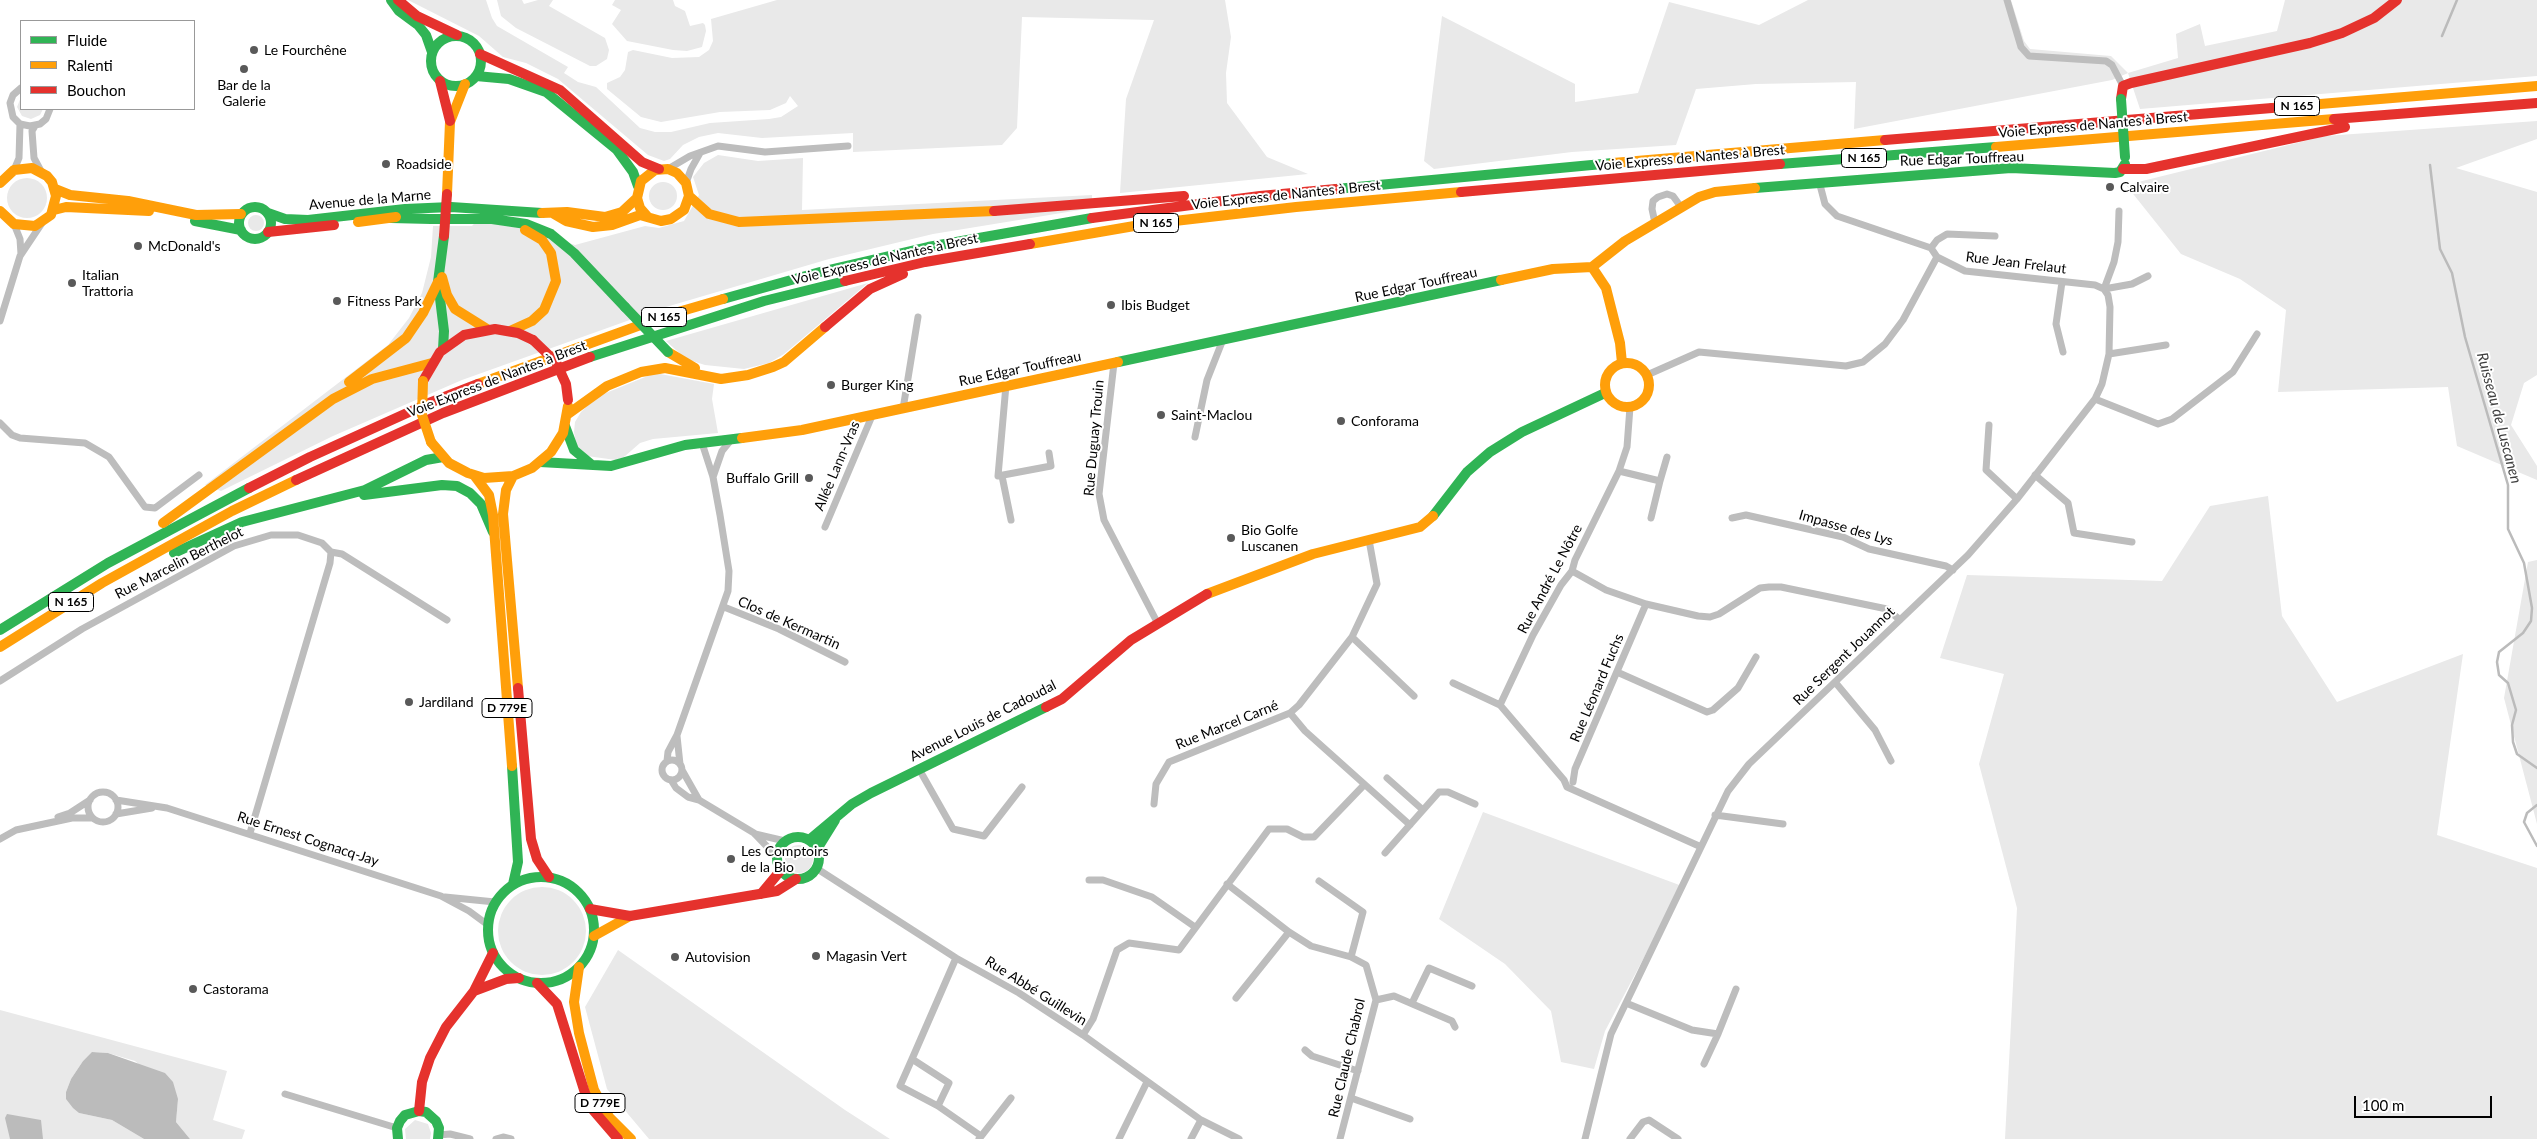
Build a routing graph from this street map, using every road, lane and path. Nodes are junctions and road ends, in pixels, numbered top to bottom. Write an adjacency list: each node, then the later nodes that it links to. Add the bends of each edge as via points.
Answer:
1 (391, 0): 6 (main road, via 399,12 422,30)
2 (398, 0): 5 (main road, via 417,16)
3 (2006, 0): 11 (street, via 2021,47 2029,56 2106,61)
4 (2397, 0): 11 (main road, via 2374,18 2342,33)
5 (458, 36): 6 (main road, via 439,41); 7 (main road, via 472,41)
6 (432, 52): 9 (main road, via 432,70)
7 (480, 54): 8 (main road); 22 (main road, via 560,90 642,162)
8 (476, 76): 10 (main road); 29 (main road, via 509,79 546,92 617,150 633,172)
9 (440, 81): 10 (main road, via 452,86); 17 (main road)
10 (465, 84): 17 (main road)
11 (2124, 86): 23 (main road, bridge, via 2121,99)
12 (2537, 86): 32 (main road, Voie Express de Nantes à Brest / N 165, via 1648,160)
13 (20, 89): 18 (street, via 13,95 10,108)
14 (2537, 103): 16 (main road, Voie Express de Nantes à Brest / N 165)
15 (50, 110): 19 (street, via 46,119)
16 (2404, 114): 23 (main road, Rue Edgar Touffreau, via 2387,122 2338,128 2146,169); 51 (main road, Voie Express de Nantes à Brest / N 165, via 1377,199 1199,217)
17 (450, 122): 55 (main road, bridge)
18 (20, 124): 19 (street); 24 (street, via 19,158)
19 (35, 126): 25 (street, via 32,131 34,158)
20 (848, 146): 21 (street, via 765,152 718,146)
21 (700, 153): 22 (street); 27 (street)
22 (664, 169): 27 (main road, via 676,173); 29 (main road, via 644,176)
23 (2123, 169): 28 (main road, Rue Edgar Touffreau, via 2115,173 2011,168 1965,170 1853,178)
24 (14, 170): 25 (main road, via 32,168); 26 (main road)
25 (40, 171): 30 (main road)
26 (0, 183)
27 (686, 183): 31 (main road)
28 (1820, 185): 34 (main road, Rue Edgar Touffreau, via 1714,192); 52 (street, via 1825,204 1837,216)
29 (638, 186): 33 (main road)
30 (55, 189): 36 (main road); 40 (main road, via 70,195 128,201 196,215)
31 (689, 196): 32 (main road, via 709,214 724,220 746,222 954,214 1227,193); 42 (main road, via 686,206 676,217 661,221)
32 (1260, 196): 113 (main road, Voie Express de Nantes à Brest / N 165, via 1078,220 928,247 820,272 668,315 482,382 389,421 245,488)
33 (636, 198): 41 (main road, Avenue de la Marne, via 622,212 605,217 567,212); 42 (main road)
34 (1682, 207): 46 (main road, Rue Edgar Touffreau); 46 (street, via 1673,196 1658,197 1653,200)
35 (475, 209): 39 (main road, Avenue de la Marne, via 421,208 308,220 285,219); 41 (main road, Avenue de la Marne); 43 (main road, Avenue de la Marne)
36 (54, 210): 45 (main road); 48 (main road, via 66,207 132,209)
37 (2119, 210): 60 (street, via 2118,242)
38 (0, 211): 47 (main road)
39 (268, 213): 40 (main road, via 257,206); 49 (main road, via 271,223)
40 (241, 214): 48 (main road)
41 (554, 214): 42 (main road, Avenue de la Marne, via 566,221 593,227)
42 (647, 216)
43 (391, 218): 44 (main road); 49 (main road, Avenue de la Marne)
44 (426, 219): 64 (main road, via 511,226 537,236 546,245 556,270 552,296 538,316); 74 (main road, bridge, via 492,219 526,224 551,234 574,253 668,352 695,368)
45 (42, 223): 47 (main road, via 28,227); 53 (street)
46 (1654, 223): 56 (main road, Rue Edgar Touffreau)
47 (14, 224): 53 (street)
48 (241, 230): 49 (main road, via 255,239)
49 (268, 232)
50 (1996, 236): 52 (street, via 1947,234)
51 (1016, 245): 74 (main road, via 997,255 901,275 880,283 784,362); 114 (main road, Voie Express de Nantes à Brest / N 165, via 866,275 764,301 526,380 342,458 232,511)
52 (1931, 248): 54 (street, Rue Jean Frelaut)
53 (21, 254): 62 (street)
54 (1938, 257): 59 (street, Rue Jean Frelaut, via 1965,271); 75 (street, via 1903,320 1885,344 1863,362 1846,366 1699,352)
55 (441, 258): 58 (main road); 63 (main road, via 442,279 450,302 462,315)
56 (1592, 267): 66 (main road, Rue Edgar Touffreau, via 1553,270); 73 (main road, via 1606,288)
57 (2148, 276): 60 (street, Rue Jean Frelaut, via 2132,284)
58 (438, 282): 68 (main road, via 444,331); 78 (main road, via 406,338 341,388)
59 (2062, 282): 60 (street, Rue Jean Frelaut); 69 (street, via 2056,324)
60 (2104, 289): 70 (street, Rue Sergent Jouannot, via 2110,307)
61 (918, 317): 81 (street)
62 (0, 321)
63 (487, 329): 64 (main road); 68 (main road, via 464,335)
64 (510, 331): 82 (main road, bridge, via 533,340 556,362 566,384)
65 (2258, 334): 79 (street, via 2232,372 2172,419 2158,424)
66 (1222, 342): 72 (main road, Rue Edgar Touffreau); 87 (street, via 1207,380)
67 (2166, 346): 70 (street)
68 (442, 349): 71 (main road)
69 (2063, 352)
70 (2109, 354): 79 (street, Rue Sergent Jouannot)
71 (432, 363): 78 (main road, via 372,379); 92 (main road, bridge, via 423,381 422,416 431,442)
72 (1114, 363): 76 (main road, Rue Edgar Touffreau); 121 (street, Rue Duguay Trouin, via 1098,494 1104,520)
73 (1622, 363): 75 (main road, via 1637,364); 77 (main road, via 1614,365 1605,377)
74 (748, 376): 82 (main road, via 721,379 666,368 641,372 607,386)
75 (1647, 376): 80 (main road, via 1646,395)
76 (1006, 385): 81 (main road, Rue Edgar Touffreau); 100 (street, via 998,476)
77 (1606, 392): 80 (main road, via 1615,404); 110 (main road, Avenue Louis de Cadoudal, via 1522,432 1490,452 1420,527)
78 (334, 399): 113 (main road, via 192,503 115,551)
79 (2095, 399): 97 (street, Rue Sergent Jouannot)
80 (1630, 407): 95 (street, Rue André Le Nôtre, via 1627,447)
81 (903, 409): 83 (main road, Rue Edgar Touffreau)
82 (568, 414): 86 (main road)
83 (872, 416): 88 (main road, Rue Edgar Touffreau); 108 (street, Allée Lann-Vras)
84 (0, 423): 96 (street, via 20,438 85,443 109,457 144,507 155,508)
85 (1989, 425): 104 (street, via 1986,470)
86 (565, 426): 93 (main road, via 556,446); 94 (main road, via 574,450)
87 (1195, 437)
88 (731, 440): 89 (main road, Rue Edgar Touffreau); 101 (street, via 722,451)
89 (702, 443): 94 (main road, Rue Edgar Touffreau, via 656,452 628,463); 101 (street)
90 (1049, 452): 100 (street, via 1051,466)
91 (1667, 457): 102 (street)
92 (443, 458): 98 (main road); 103 (main road, via 426,460 381,484)
93 (540, 462): 94 (main road, Rue Edgar Touffreau); 99 (main road)
94 (593, 465)
95 (1619, 471): 102 (street); 116 (street, Rue André Le Nôtre)
96 (199, 475)
97 (2035, 475): 104 (street, Rue Sergent Jouannot); 111 (street, via 2068,503 2074,533)
98 (474, 476): 99 (main road); 109 (main road, D 779E, via 488,495)
99 (513, 476): 171 (main road, D 779E, via 506,490 503,514 530,819 537,859)
100 (1002, 476): 107 (street)
101 (713, 478): 118 (street, via 729,571)
102 (1660, 481): 105 (street)
103 (336, 498): 109 (main road, via 442,485 458,486 470,492 481,504); 114 (main road, via 242,522 149,565)
104 (2017, 498): 115 (street, Rue Sergent Jouannot)
105 (1651, 518)
106 (1732, 518): 115 (street, Impasse des Lys, via 1746,516 1843,537 1869,549)
107 (1011, 520)
108 (825, 526)
109 (493, 532): 175 (main road, D 779E, via 517,840 518,862)
110 (1369, 540): 121 (main road, Avenue Louis de Cadoudal, via 1313,554 1247,577 1211,592); 123 (street, Rue Marcel Carné, via 1377,584)
111 (2132, 542)
112 (331, 552): 119 (street, Rue Marcelin Berthelot, via 342,554); 128 (street, Rue Marcelin Berthelot, via 322,543 298,534 271,535 234,546 88,625); 160 (street)
113 (108, 563): 122 (main road, Voie Express de Nantes à Brest / N 165)
114 (130, 568): 124 (main road, Voie Express de Nantes à Brest / N 165)
115 (1953, 570): 120 (street, Rue Sergent Jouannot)
116 (1572, 571): 117 (street, via 1606,590); 132 (street, Rue André Le Nôtre, via 1534,635)
117 (1646, 604): 120 (street, via 1710,617 1760,588 1781,587 1887,609); 127 (street, Rue Léonard Fuchs)
118 (724, 607): 126 (street, Clos de Kermartin, via 779,629); 134 (street)
119 (447, 620)
120 (1900, 620): 129 (street, Rue Sergent Jouannot)
121 (1157, 622): 138 (main road, Avenue Louis de Cadoudal, via 1062,699)
122 (0, 630)
123 (1352, 637): 131 (street); 133 (street, Rue Marcel Carné)
124 (0, 647)
125 (1756, 657): 127 (street, via 1738,688 1713,710 1706,712)
126 (845, 662)
127 (1617, 672): 142 (street, Rue Léonard Fuchs, via 1575,769)
128 (0, 681)
129 (1835, 682): 136 (street, via 1875,730); 154 (street, Rue Sergent Jouannot, via 1749,764)
130 (1452, 683): 132 (street)
131 (1414, 696)
132 (1500, 705): 141 (street)
133 (1290, 713): 143 (street, via 1305,732); 149 (street, Rue Marcel Carné, via 1169,762 1156,784)
134 (677, 735): 135 (street); 137 (street)
135 (667, 761): 137 (street, via 674,760); 140 (street, via 662,772)
136 (1891, 761)
137 (681, 767): 140 (street, via 680,777); 148 (street)
138 (920, 769): 144 (street, via 953,829 984,836); 156 (main road, Avenue Louis de Cadoudal, via 852,804)
139 (1387, 778): 152 (street)
140 (671, 780): 148 (street, via 688,797)
141 (1564, 780): 142 (street); 145 (street, via 1567,787)
142 (1573, 782): 145 (street)
143 (1364, 785): 159 (street); 176 (street, via 1314,837 1302,837 1287,829 1269,828)
144 (1022, 787)
145 (1578, 790): 165 (street)
146 (90, 800): 147 (street, via 103,792); 155 (street, via 88,810); 157 (street)
147 (116, 800): 151 (street, Rue Ernest Cognacq-Jay); 153 (street)
148 (699, 800): 161 (street)
149 (1154, 804)
150 (1475, 804): 152 (street, via 1448,792 1439,792)
151 (167, 808): 153 (street, Rue Ernest Cognacq-Jay, via 145,808); 160 (street, Rue Ernest Cognacq-Jay)
152 (1423, 810): 159 (street)
153 (116, 814): 155 (street, via 105,822)
154 (1715, 815): 158 (street); 165 (street, Rue Sergent Jouannot)
155 (92, 818): 157 (street)
156 (835, 820): 163 (main road, Avenue Louis de Cadoudal); 166 (main road, Avenue Louis de Cadoudal)
157 (50, 822): 162 (street, via 16,830)
158 (1783, 824)
159 (1410, 826): 167 (street)
160 (250, 833): 178 (street, Rue Ernest Cognacq-Jay)
161 (754, 834): 164 (street); 168 (street)
162 (0, 839)
163 (809, 840): 164 (main road, via 797,837); 166 (main road)
164 (785, 842): 168 (main road)
165 (1699, 846): 198 (street, Rue Sergent Jouannot)
166 (817, 849): 169 (main road, via 819,862)
167 (1386, 853)
168 (777, 857): 170 (main road)
169 (816, 868): 172 (main road, via 809,876); 188 (street, Rue Abbé Guillevin)
170 (781, 870): 172 (main road); 177 (main road)
171 (549, 877): 175 (main road); 180 (main road, via 565,882 580,893)
172 (796, 879): 177 (main road, via 777,891)
173 (1089, 880): 183 (street, via 1103,880 1152,897)
174 (1320, 881): 187 (street, via 1363,912)
175 (513, 884): 179 (main road)
176 (1227, 884): 183 (street); 184 (street)
177 (761, 894): 181 (main road)
178 (441, 896): 179 (street, Rue Ernest Cognacq-Jay); 182 (street, Rue Ernest Cognacq-Jay)
179 (495, 902): 182 (main road)
180 (590, 909): 181 (main road); 185 (main road)
181 (630, 916): 185 (main road)
182 (488, 925): 186 (main road)
183 (1195, 927): 201 (street, via 1179,950 1129,943 1117,950)
184 (1289, 932): 187 (street, via 1311,946); 195 (street)
185 (594, 936): 189 (main road, via 590,951)
186 (493, 953): 190 (main road, via 504,968); 194 (main road)
187 (1352, 957): 196 (street, Rue Claude Chabrol, via 1366,965)
188 (956, 958): 201 (street, Rue Abbé Guillevin, via 1019,993); 203 (street)
189 (579, 967): 191 (main road, via 558,981); 222 (main road, D 779E, via 574,1002 594,1090 609,1117)
190 (519, 978): 191 (main road); 194 (main road)
191 (537, 983): 221 (main road, D 779E, via 557,1004 593,1110)
192 (1472, 986): 197 (street, via 1429,968)
193 (1736, 989): 200 (street)
194 (474, 990): 211 (main road, via 446,1027 430,1058 422,1082)
195 (1236, 998)
196 (1376, 1000): 197 (street, via 1394,996); 205 (street, Rue Claude Chabrol)
197 (1412, 1003): 199 (street, via 1452,1021)
198 (1626, 1003): 200 (street, via 1692,1030); 227 (street, Rue Sergent Jouannot, via 1611,1034)
199 (1454, 1026)
200 (1718, 1034): 204 (street)
201 (1083, 1035): 206 (street, Rue Abbé Guillevin)
202 (1306, 1050): 205 (street, via 1312,1056)
203 (912, 1059): 210 (street, via 949,1083); 210 (street, via 900,1086)
204 (1704, 1064)
205 (1358, 1071): 209 (street, Rue Claude Chabrol)
206 (1147, 1082): 213 (street, Rue Abbé Guillevin); 223 (street)
207 (285, 1094): 214 (street)
208 (1011, 1098): 216 (street)
209 (1351, 1098): 212 (street); 226 (street, Rue Claude Chabrol)
210 (938, 1106): 216 (street)
211 (419, 1111): 214 (main road, via 405,1115); 215 (main road, via 436,1121)
212 (1410, 1119)
213 (1201, 1120): 224 (street); 225 (street, Rue Abbé Guillevin)
214 (397, 1128): 217 (main road)
215 (438, 1137): 218 (street, via 450,1134)
216 (980, 1137)
217 (398, 1139)
218 (470, 1139)
219 (496, 1139): 220 (street)
220 (511, 1139)
221 (618, 1139)
222 (631, 1139)
223 (1119, 1139)
224 (1191, 1139)
225 (1239, 1139)
226 (1340, 1139)
227 (1585, 1139)
228 (1630, 1139): 229 (street, via 1642,1122 1649,1120)
229 (1678, 1139)

